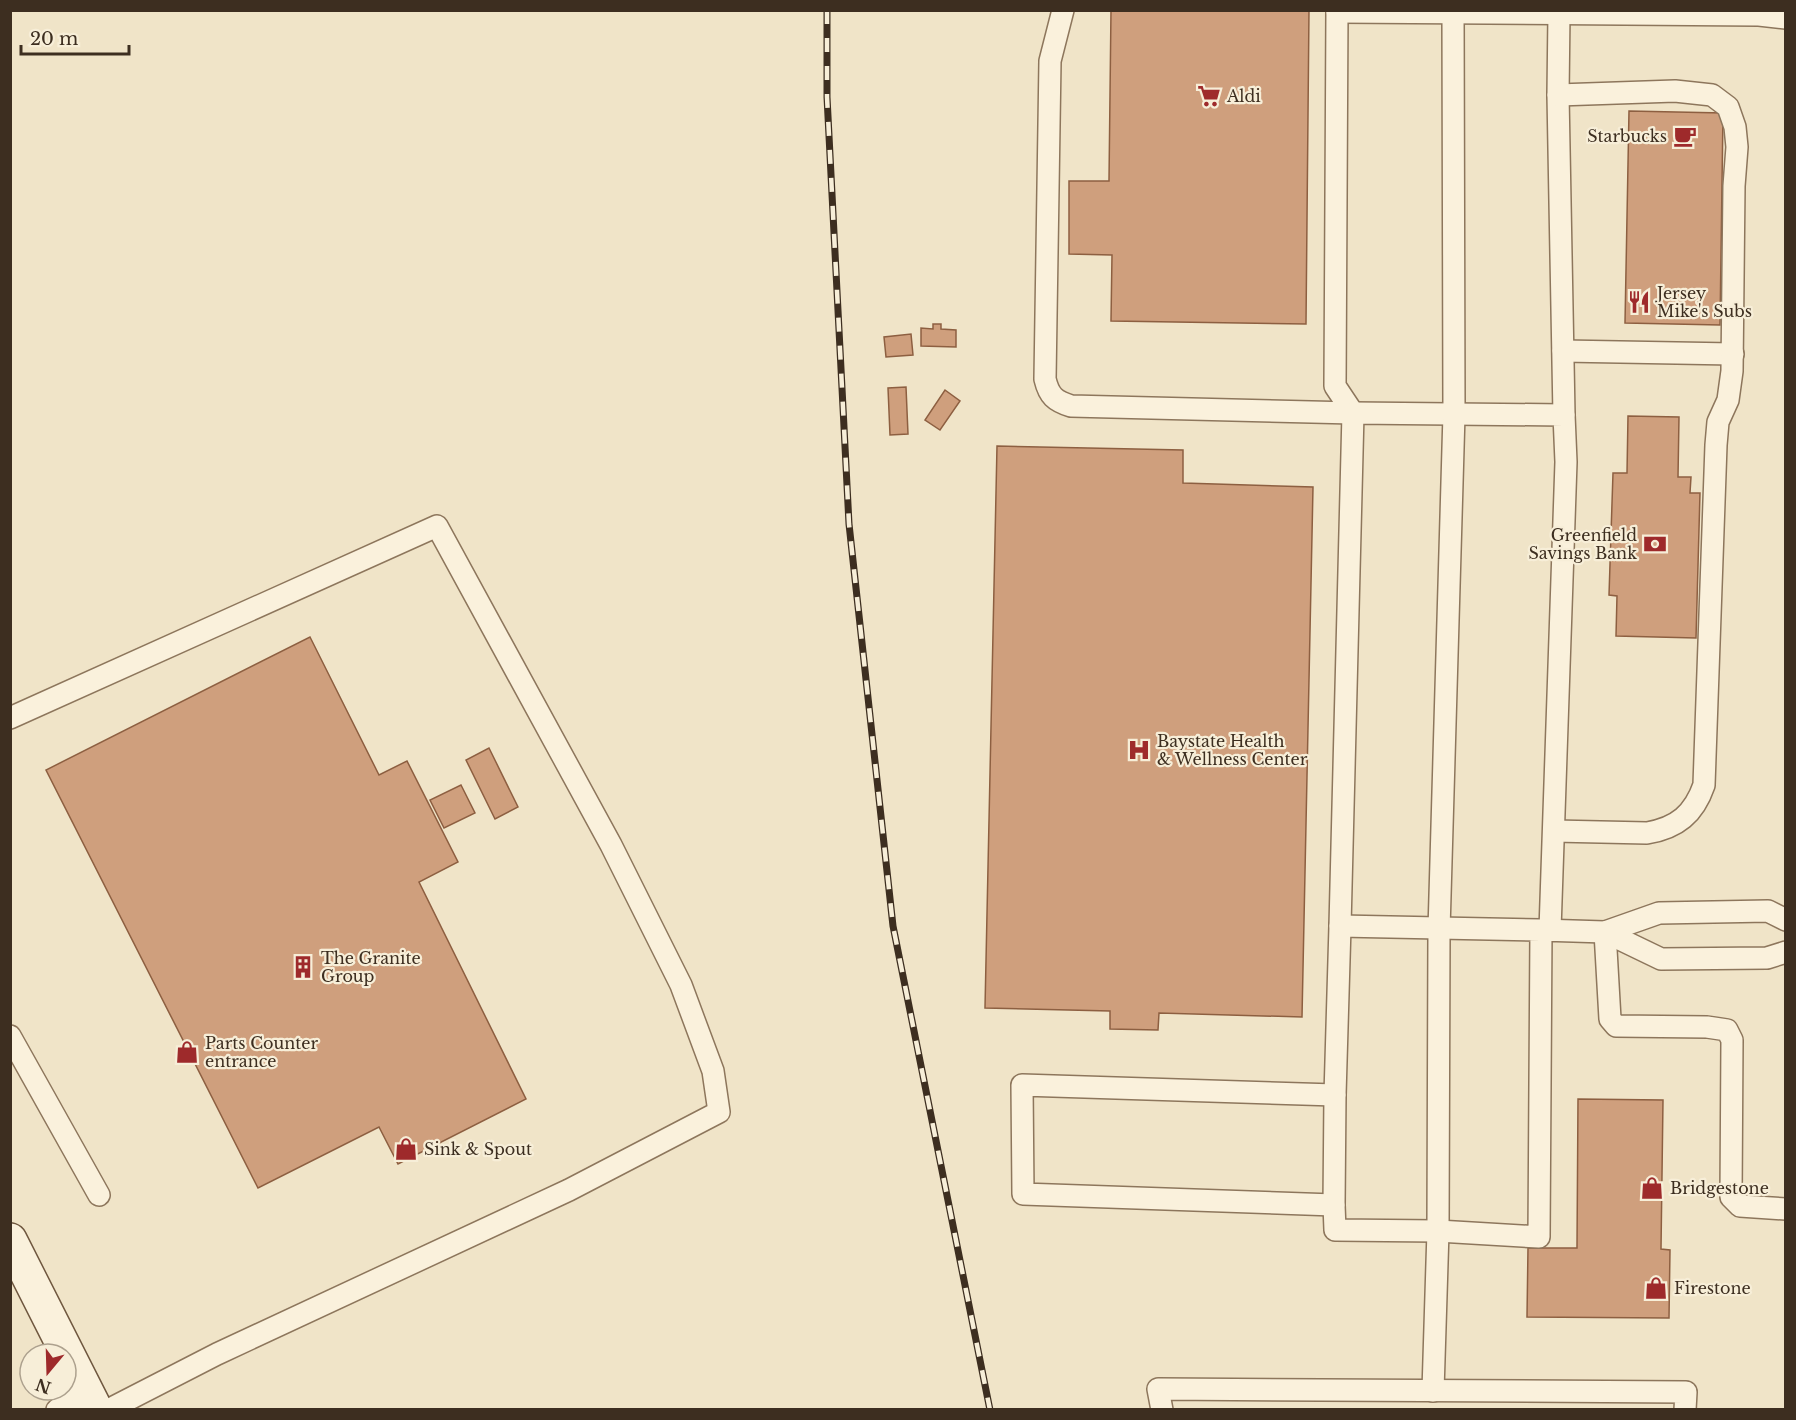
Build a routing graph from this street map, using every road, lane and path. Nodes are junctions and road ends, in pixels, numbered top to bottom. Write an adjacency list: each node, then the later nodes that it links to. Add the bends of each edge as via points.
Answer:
1 (1063, 10): 9 (lane, via 1050,61 1045,379 1048,392 1057,401 1071,406)
2 (1337, 11): 3 (lane); 9 (lane, via 1335,386)
3 (1454, 12): 4 (lane); 10 (lane)
4 (1559, 14): 5 (lane); 6 (lane)
5 (1785, 18)
6 (1558, 95): 7 (lane); 8 (lane, via 1675,91 1712,95 1728,106 1737,147)
7 (1563, 351): 8 (lane); 11 (lane)
8 (1733, 354): 13 (lane, via 1731,385 1718,422 1716,445 1706,761 1698,802 1680,821 1661,831)
9 (1353, 413): 10 (lane); 15 (lane)
10 (1454, 414): 11 (lane); 16 (lane)
11 (1564, 415): 13 (lane, via 1566,462)
12 (10, 718): 28 (lane, via 437,526 611,845 681,985 713,1071 719,1112 569,1190 217,1354)
13 (1554, 831): 17 (lane)
14 (1785, 920): 18 (lane, via 1768,911 1659,913)
15 (1340, 927): 16 (lane); 21 (lane)
16 (1439, 930): 17 (lane); 25 (lane)
17 (1545, 930): 18 (lane); 25 (lane, via 1539,1237)
18 (1605, 932): 19 (lane, via 1661,959 1767,958); 24 (lane, via 1610,1019 1616,1026 1726,1030 1732,1040 1731,1197 1740,1206)
19 (1785, 952)
20 (10, 1036): 22 (lane)
21 (1335, 1095): 23 (lane); 23 (lane, via 1022,1085 1023,1194)
22 (99, 1196)
23 (1334, 1205): 25 (lane, via 1335,1230)
24 (1785, 1209)
25 (1438, 1231): 27 (lane)
26 (10, 1240): 28 (street)
27 (1433, 1391): 30 (lane, via 1158,1389); 31 (lane, via 1686,1392)
28 (96, 1403): 29 (lane)
29 (57, 1410)
30 (1162, 1410)
31 (1686, 1410)

